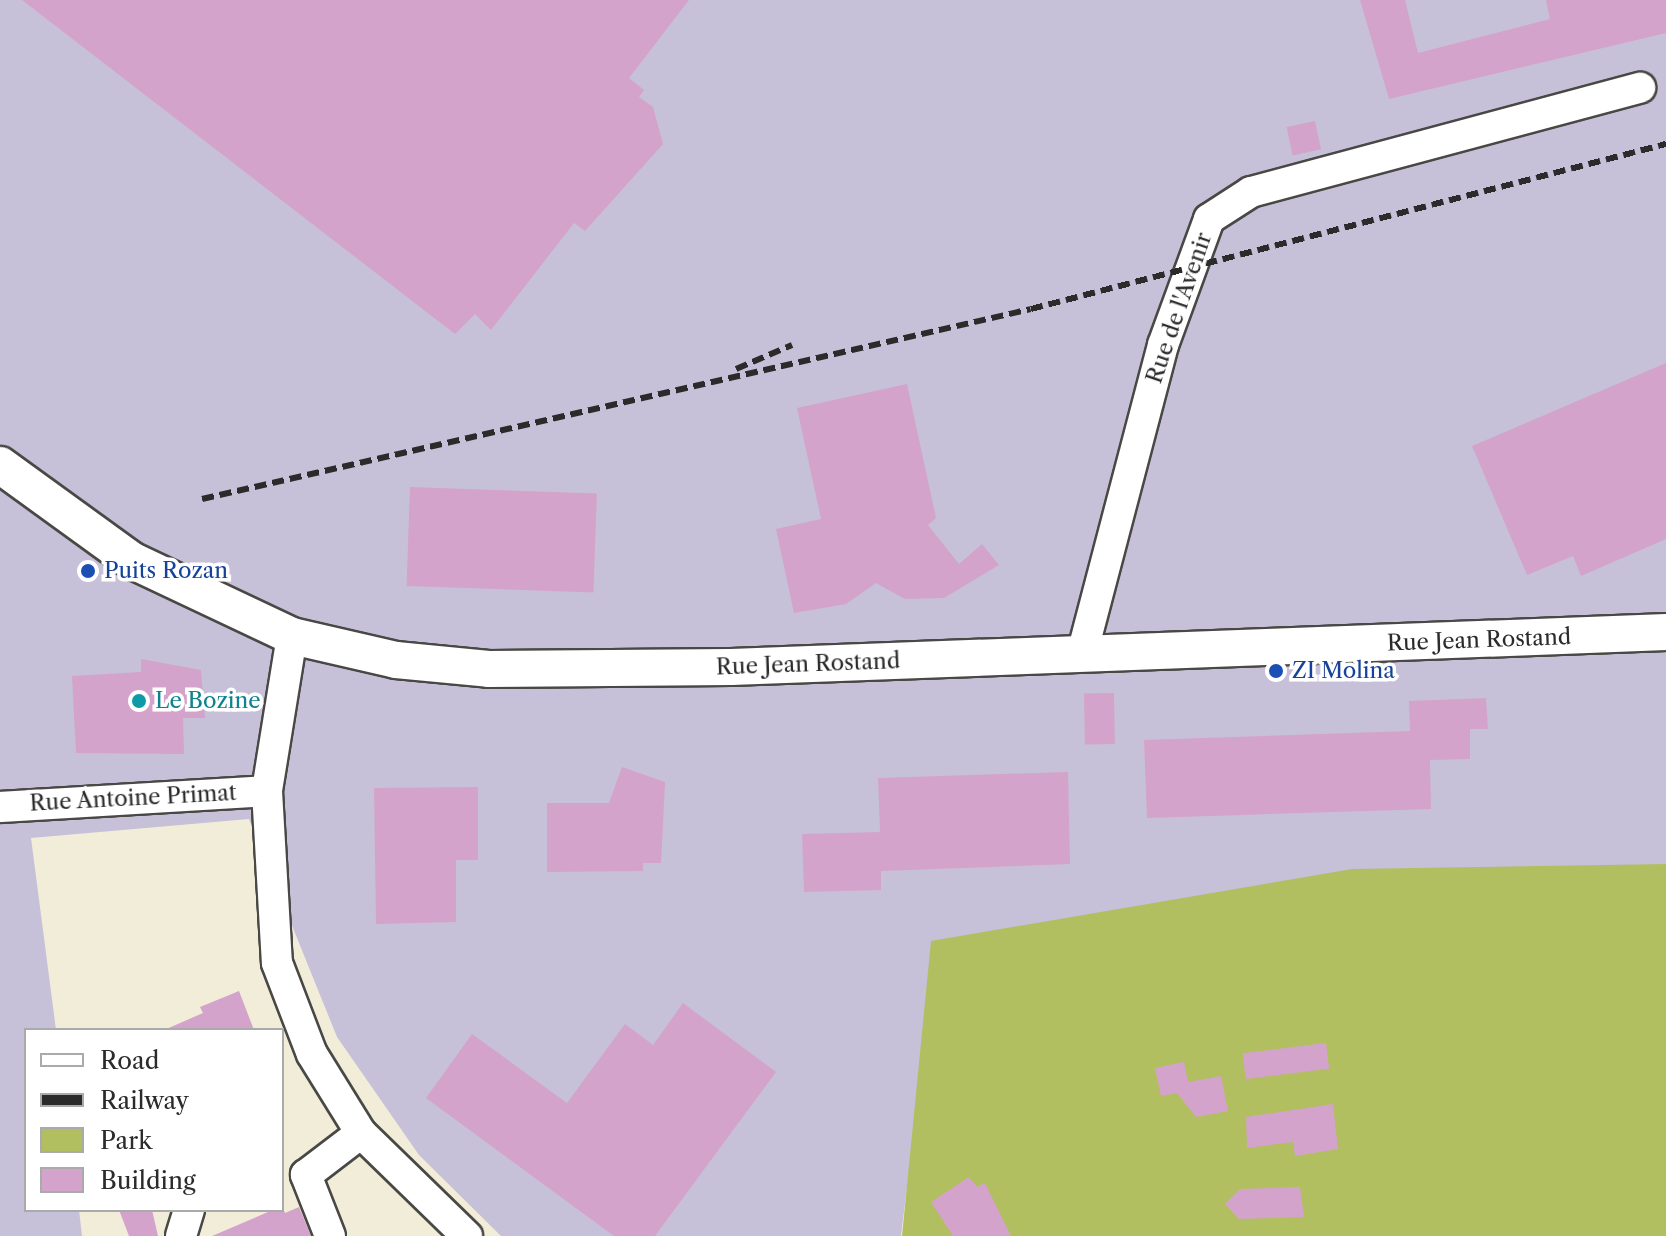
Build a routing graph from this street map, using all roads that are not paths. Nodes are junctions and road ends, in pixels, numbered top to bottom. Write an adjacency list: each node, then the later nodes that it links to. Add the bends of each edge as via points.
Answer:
1 (1640, 88): 5 (street, Rue de l'Avenir, via 1251,192 1209,219 1163,345)
2 (0, 465): 4 (main road, Rue Jean Rostand, via 131,560)
3 (1666, 632): 5 (main road, Rue Jean Rostand)
4 (292, 636): 5 (main road, Rue Jean Rostand, via 396,660 489,669 979,659); 6 (street)
5 (1083, 650)
6 (267, 791): 7 (street, Rue Antoine Primat); 8 (street, via 277,963 312,1054)
7 (0, 807)
8 (361, 1133): 9 (street); 13 (street)
9 (294, 1174): 12 (street)
10 (188, 1212): 11 (street)
11 (181, 1236)
12 (330, 1236)
13 (467, 1236)

